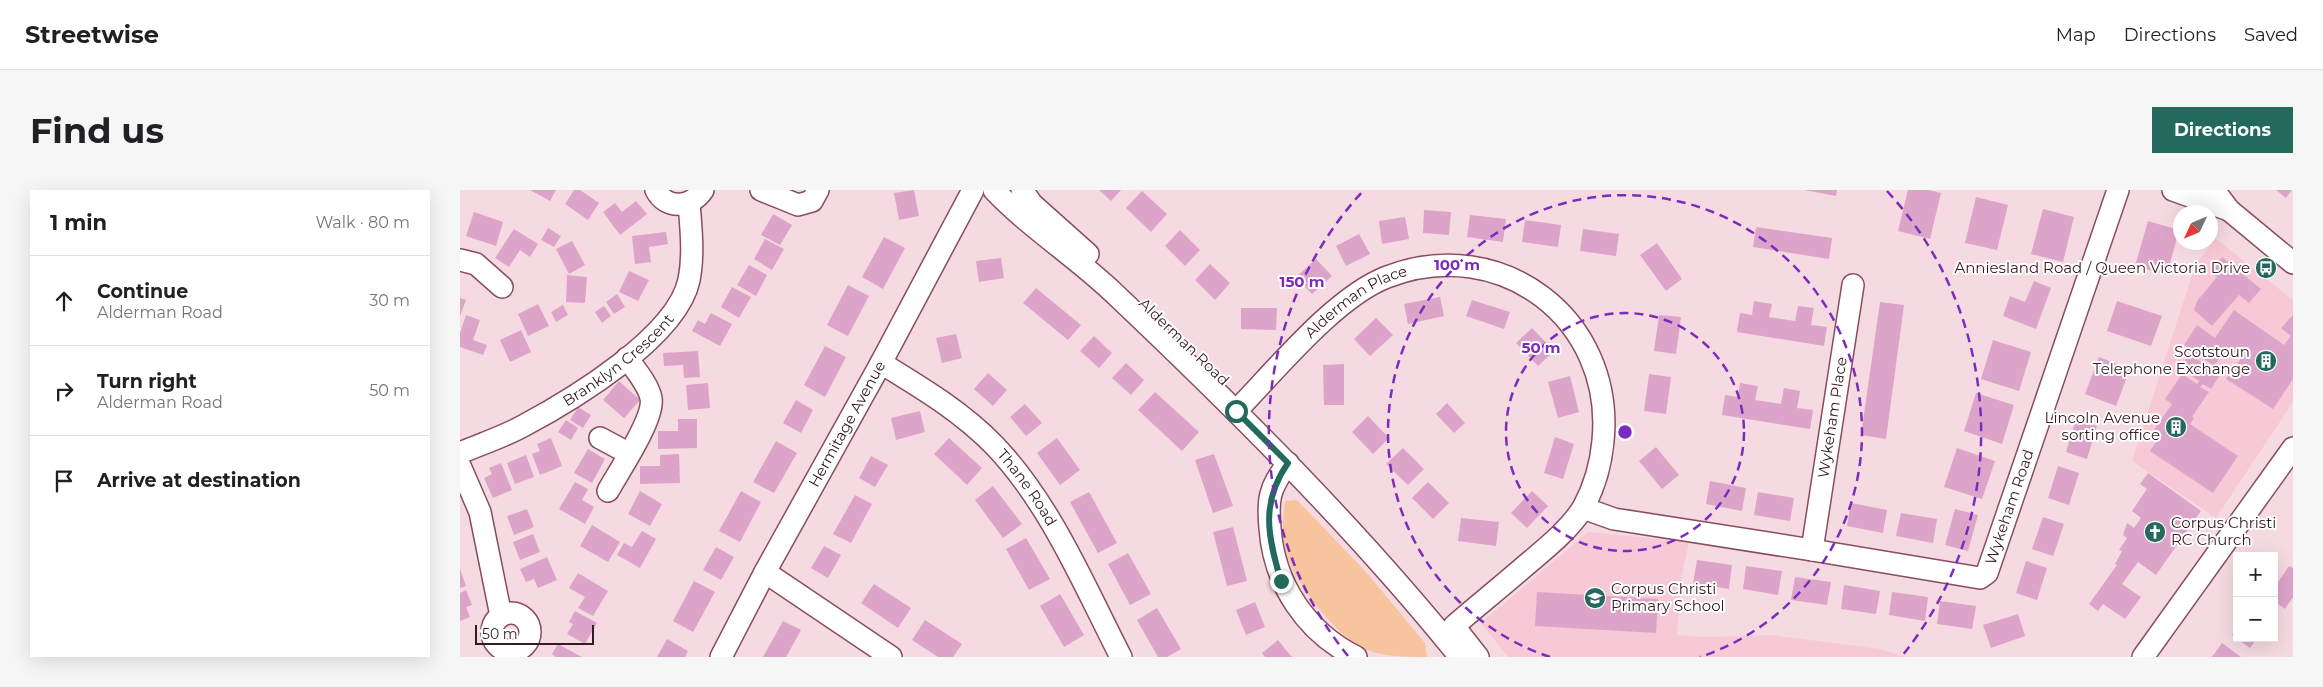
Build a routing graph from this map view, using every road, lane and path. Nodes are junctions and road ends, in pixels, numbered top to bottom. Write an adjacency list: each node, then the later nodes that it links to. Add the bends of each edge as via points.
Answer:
1 (656, 190): 10 (street, Branklyn Crescent, via 672,204)
2 (761, 190): 3 (street, via 798,205 812,201)
3 (818, 190)
4 (973, 190): 17 (street, Hermitage Avenue)
5 (994, 190): 18 (street, Alderman Road)
6 (1022, 190): 18 (street, Alderman Road, via 1032,204 1142,302)
7 (2118, 190): 27 (street, Wykeham Road, via 1987,574 1980,578)
8 (2173, 190): 11 (street)
9 (2214, 190): 11 (street)
10 (696, 197): 16 (street, Branklyn Crescent, via 688,280 678,305 657,332)
11 (2229, 210): 13 (street)
12 (460, 260): 15 (street, via 476,264)
13 (2293, 263)
14 (1853, 285): 27 (street, Wykeham Place)
15 (502, 287)
16 (627, 358): 21 (street, Branklyn Crescent, via 567,401 522,427); 22 (street, via 651,397 646,425)
17 (882, 363): 28 (street, Hermitage Avenue); 33 (street, Thane Road, via 952,408 994,446 1023,480 1065,548)
18 (1241, 406): 23 (street, Alderman Road); 26 (street, Alderman Place, via 1321,324 1366,287 1386,277 1444,264 1496,272 1523,282 1554,306 1583,341 1594,369 1605,424 1602,454); 30 (street, Alderman Road)
19 (600, 438): 22 (street)
20 (2293, 448): 37 (street)
21 (460, 453)
22 (628, 454): 25 (street)
23 (1288, 463): 34 (street, via 1276,480 1269,511 1281,581 1317,630); 35 (street, Alderman Road)
24 (460, 466): 29 (street, via 480,512)
25 (608, 491)
26 (1583, 508): 27 (street, Wykeham Road, via 1614,519); 30 (street, Alderman Place, via 1551,544)
27 (1812, 550)
28 (765, 572): 31 (street, Hermitage Avenue); 32 (street)
29 (501, 616)
30 (1454, 626): 36 (street, Alderman Road)
31 (722, 657)
32 (891, 657)
33 (1121, 657)
34 (1356, 657)
35 (1460, 657)
36 (1478, 657)
37 (2143, 657)

